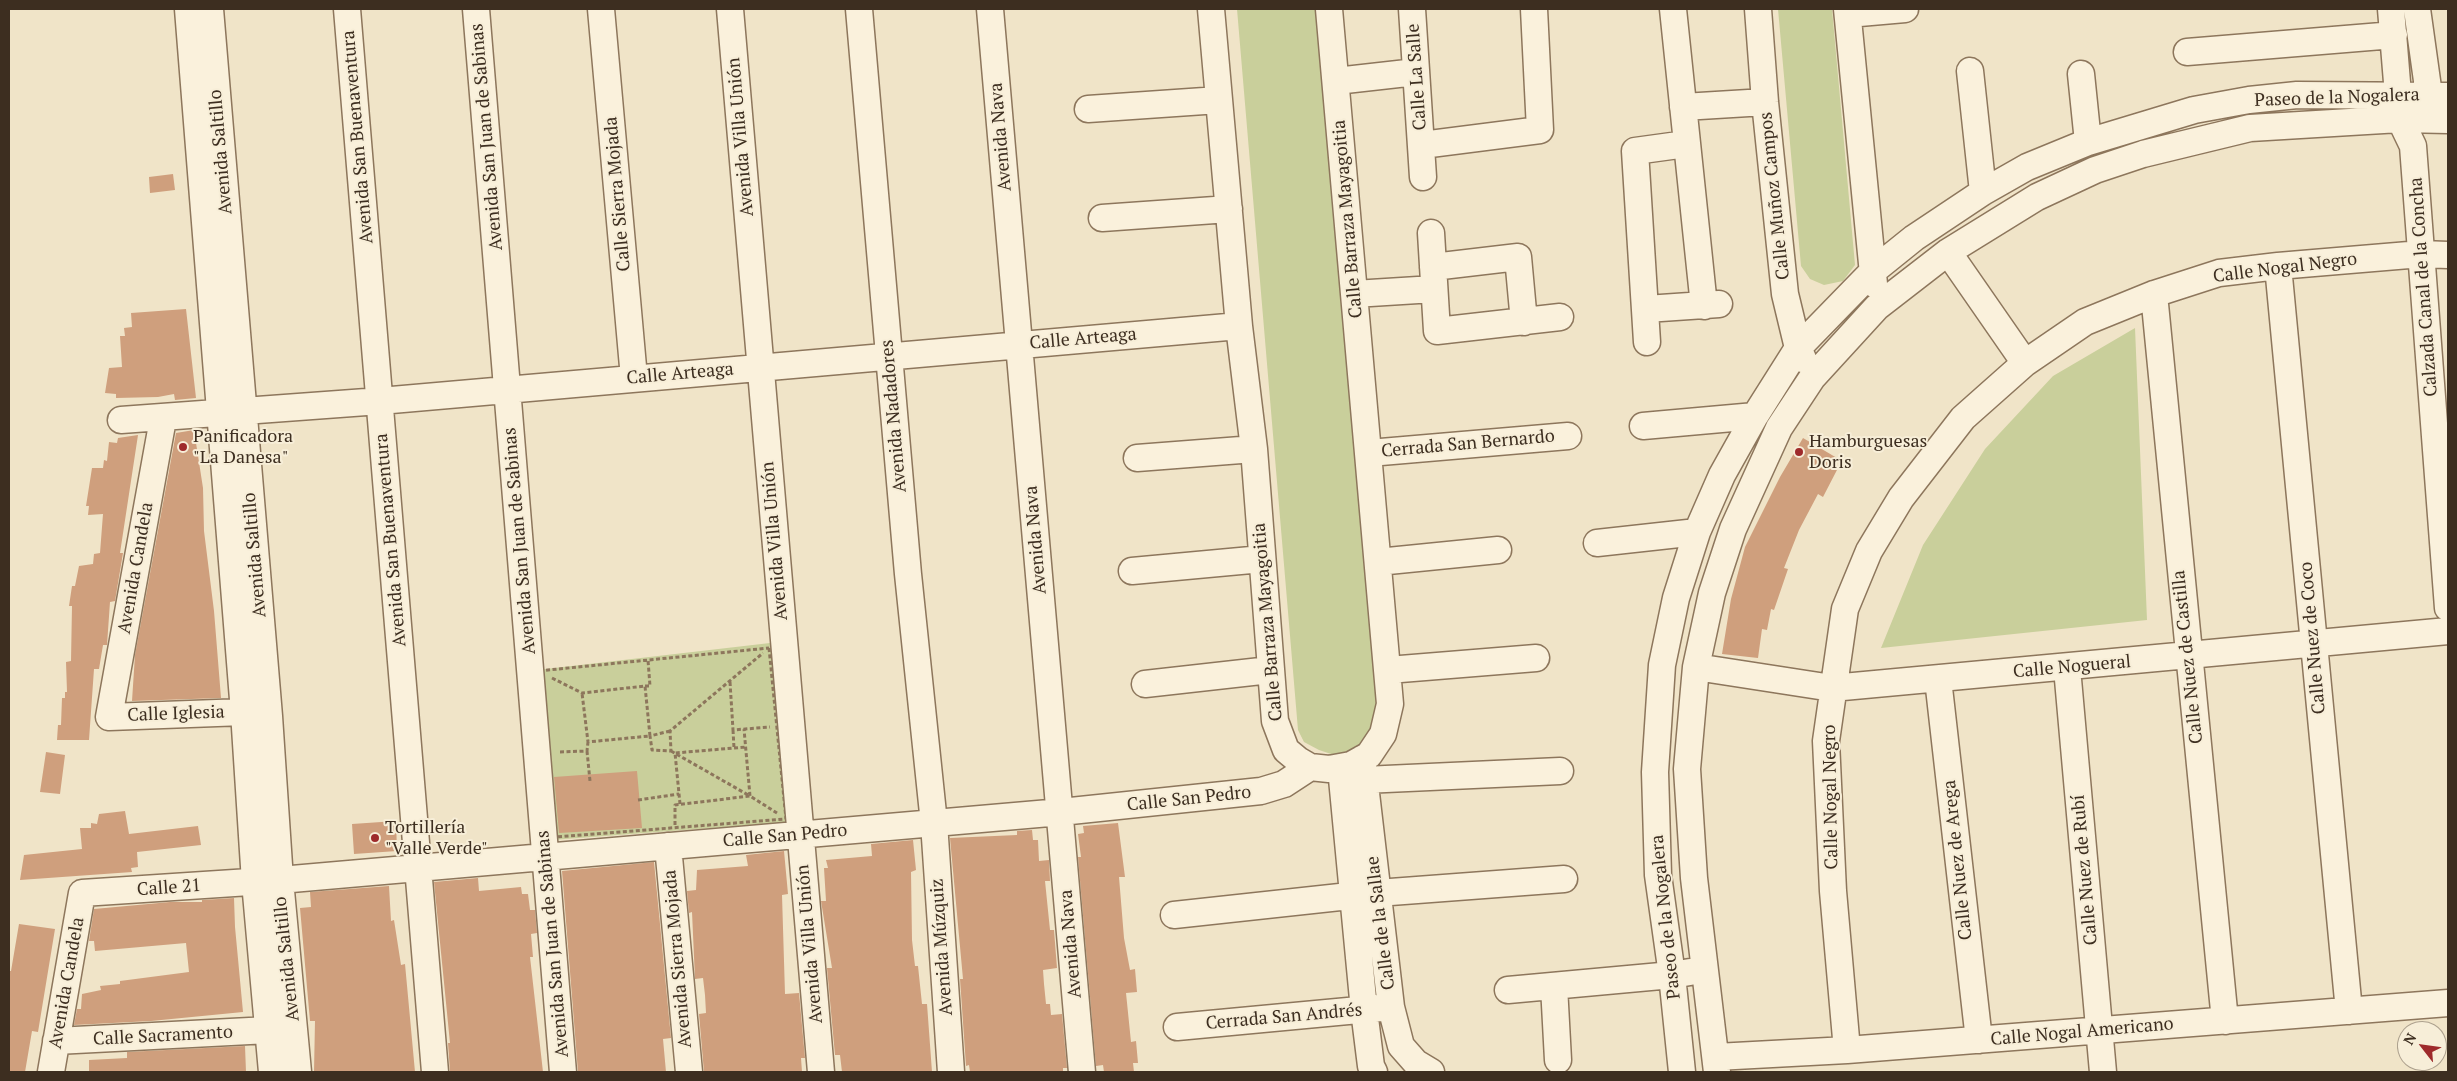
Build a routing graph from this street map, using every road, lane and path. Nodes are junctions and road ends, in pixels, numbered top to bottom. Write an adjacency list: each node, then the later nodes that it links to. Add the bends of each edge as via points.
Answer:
1 (188, 9): 64 (street, Avenida Saltillo)
2 (210, 9): 64 (street, Avenida Saltillo)
3 (347, 9): 63 (street, Avenida San Buenaventura)
4 (476, 9): 61 (street, Avenida San Juan de Sabinas)
5 (601, 9): 59 (street, Calle Sierra Mojada)
6 (730, 9): 58 (street, Avenida Villa Unión)
7 (860, 9): 56 (street, Avenida Nadadores)
8 (990, 9): 54 (street, Avenida Nava)
9 (1211, 9): 25 (street, Calle Barraza Mayagoitia)
10 (1329, 9): 24 (street, Calle Barraza Mayagoitia)
11 (1412, 9): 22 (street, Calle La Salle)
12 (1534, 9): 33 (street, via 1540,130)
13 (1673, 9): 28 (street)
14 (1758, 9): 26 (street, Calle Muñoz Campos)
15 (1905, 9): 18 (street)
16 (2390, 9): 19 (street, Calzada Canal de la Concha)
17 (2417, 9): 29 (street)
18 (1847, 11): 44 (street)
19 (2394, 35): 20 (street); 27 (street, Calzada Canal de la Concha)
20 (2187, 52)
21 (1970, 71): 36 (street)
22 (1416, 72): 24 (street); 33 (street, Calle La Salle)
23 (2081, 74): 31 (street)
24 (1336, 81): 46 (street, Calle Barraza Mayagoitia)
25 (1219, 100): 30 (street); 37 (street, Calle Barraza Mayagoitia)
26 (1765, 102): 28 (street); 55 (street, Calle Muñoz Campos, via 1786,294)
27 (2398, 106): 29 (street, Paseo de la Nogalera); 31 (street, Paseo de la Nogalera, via 2297,95 2249,100 2194,110); 34 (street, Calzada Canal de la Concha); 40 (street, Paseo de la Nogalera, via 2250,128 2143,154 2095,170 2037,197)
28 (1683, 107): 32 (street)
29 (2438, 108): 34 (street)
30 (1088, 109)
31 (2088, 142): 36 (street, Paseo de la Nogalera, via 2027,167)
32 (1686, 144): 49 (street, via 1634,151); 49 (street, via 1712,305)
33 (1422, 145): 35 (street, Calle La Salle)
34 (2413, 146): 41 (street, Calzada Canal de la Concha)
35 (1423, 176)
36 (1983, 192): 44 (street, Paseo de la Nogalera, via 1914,238)
37 (1229, 209): 38 (street); 52 (street, Calle Barraza Mayagoitia)
38 (1102, 218)
39 (1431, 233): 45 (street)
40 (1948, 252): 48 (street, Paseo de la Nogalera); 57 (street)
41 (2421, 254): 42 (street, Calle Nogal Negro); 43 (street, Calle Nogal Negro); 62 (street, Calzada Canal de la Concha)
42 (2448, 255)
43 (2278, 266): 47 (street, Calle Nogal Negro, via 2219,273); 81 (street, Calle Nuez de Coco)
44 (1873, 271): 48 (street); 55 (street, Paseo de la Nogalera)
45 (1434, 278): 46 (street); 51 (street, via 1437,331); 51 (street, via 1518,257)
46 (1354, 294): 71 (street, Calle Barraza Mayagoitia)
47 (2154, 294): 57 (street, Calle Nogal Negro, via 2085,322); 83 (street, Calle Nuez de Castilla)
48 (1877, 307): 60 (street, Paseo de la Nogalera)
49 (1646, 309): 53 (street)
50 (1560, 317): 51 (street)
51 (1524, 322)
52 (1239, 326): 54 (street, Calle Arteaga); 70 (street, Calle Barraza Mayagoitia)
53 (1647, 342)
54 (1019, 345): 56 (street, Calle Arteaga); 119 (street, Avenida Nava)
55 (1798, 348): 60 (street, Calle Muñoz Campos); 65 (street, Paseo de la Nogalera)
56 (889, 356): 58 (street, Calle Arteaga); 120 (street, Avenida Nadadores)
57 (2025, 363): 95 (street, Calle Nogal Negro, via 1963,418 1902,498 1869,551 1845,609)
58 (761, 367): 59 (street, Calle Arteaga); 121 (street, Avenida Villa Unión)
59 (634, 378): 61 (street, Calle Arteaga)
60 (1812, 378): 86 (street, Paseo de la Nogalera, via 1779,428 1733,529 1712,593)
61 (508, 390): 63 (street, Calle Arteaga); 123 (street, Avenida San Juan de Sabinas)
62 (2440, 394): 79 (street, Calzada Canal de la Concha)
63 (380, 401): 64 (street, Calle Arteaga); 124 (street, Avenida San Buenaventura)
64 (231, 414): 66 (street, Calle Arteaga); 97 (street, Avenida Saltillo); 126 (street, Avenida Saltillo, via 269,716)
65 (1755, 416): 68 (street); 73 (street, Paseo de la Nogalera, via 1722,475)
66 (163, 419): 67 (street, Calle Arteaga); 98 (street, Avenida Candela)
67 (121, 420)
68 (1643, 426)
69 (1568, 436): 71 (street, Cerrada San Bernardo)
70 (1254, 449): 72 (street); 76 (street, Calle Barraza Mayagoitia)
71 (1369, 453): 77 (street, Calle Barraza Mayagoitia)
72 (1137, 458)
73 (1698, 532): 74 (street); 131 (street, Paseo de la Nogalera, via 1676,598 1662,665 1655,772 1658,875)
74 (1596, 543)
75 (1498, 550): 77 (street)
76 (1262, 559): 78 (street); 88 (street, Calle Barraza Mayagoitia)
77 (1378, 562): 89 (street, Calle Barraza Mayagoitia)
78 (1132, 571)
79 (2448, 608)
80 (2448, 631): 81 (street, Calle Nogueral)
81 (2313, 644): 83 (street, Calle Nogueral); 137 (street, Calle Nuez de Coco)
82 (769, 648): 85 (path); 92 (path); 99 (path)
83 (2188, 656): 87 (street, Calle Nogueral); 138 (street, Calle Nuez de Castilla)
84 (1536, 658): 89 (street)
85 (648, 660): 90 (path); 94 (path, via 650,686)
86 (1696, 666): 95 (street, Calle Nogueral); 130 (street, Paseo de la Nogalera, via 1687,769)
87 (2067, 668): 91 (street, Calle Nogueral); 141 (street, Calle Nuez de Rubí)
88 (1270, 670): 93 (street); 111 (street, Calle Barraza Mayagoitia, via 1275,721 1286,750)
89 (1388, 670): 112 (street, Calle Barraza Mayagoitia, via 1390,704 1383,734)
90 (538, 671): 96 (path); 109 (path)
91 (1938, 679): 95 (street, Calle Nogueral); 142 (street, Calle Nuez de Arega)
92 (730, 681): 101 (path); 102 (path)
93 (1145, 684)
94 (645, 686): 96 (path); 103 (path)
95 (1832, 688): 144 (street, Calle Nogal Negro, via 1826,741 1833,891)
96 (582, 693): 104 (path)
97 (244, 712): 98 (street, Calle Iglesia); 126 (street, Avenida Saltillo)
98 (109, 717)
99 (777, 726): 100 (path); 121 (path)
100 (744, 729): 101 (path); 106 (path)
101 (733, 730): 105 (path)
102 (670, 731): 103 (path); 108 (path)
103 (650, 736): 104 (path); 108 (path, via 652,750)
104 (588, 742): 107 (path)
105 (734, 748): 106 (path); 110 (path)
106 (746, 748): 116 (path)
107 (587, 751): 109 (path); 114 (path)
108 (671, 751): 110 (path)
109 (547, 752): 122 (path, via 556,837)
110 (675, 754): 115 (path); 116 (path)
111 (1310, 767): 112 (street, Calle Barraza Mayagoitia); 119 (street, Calle San Pedro, via 1284,784 1261,791)
112 (1356, 769): 113 (street); 128 (street, Calle de la Sallae)
113 (1560, 771)
114 (590, 781)
115 (679, 794): 117 (path); 118 (path)
116 (750, 796): 118 (path); 121 (path)
117 (638, 800)
118 (680, 804): 122 (path, via 676,805)
119 (1061, 812): 120 (street, Calle San Pedro); 155 (street, Avenida Nava)
120 (934, 823): 121 (street, Calle San Pedro); 154 (street, Avenida Múzquiz)
121 (793, 827): 122 (street, Calle San Pedro); 122 (path); 153 (street, Avenida Villa Unión)
122 (671, 837): 123 (street, Calle San Pedro); 152 (street, Avenida Sierra Mojada)
123 (545, 857): 124 (street, Calle San Pedro); 151 (street, Avenida San Juan de Sabinas)
124 (418, 868): 126 (street, Calle San Pedro); 150 (street, Avenida San Buenaventura)
125 (1564, 879): 128 (street)
126 (267, 881): 127 (street, Calle 21); 140 (street, Avenida Saltillo); 149 (street, Avenida Saltillo)
127 (82, 893): 143 (street, Avenida Candela)
128 (1365, 895): 129 (street); 135 (street, Calle de la Sallae); 136 (street, Calle de la Sallae)
129 (1174, 915)
130 (1703, 969): 131 (street); 146 (street, Paseo de la Nogalera)
131 (1672, 975): 132 (street); 158 (street, Paseo de la Nogalera)
132 (1554, 986): 133 (street); 145 (street)
133 (1508, 990)
134 (2448, 1003): 137 (street, Calle Nogal Americano)
135 (1391, 1007): 136 (street, Cerrada San Andrés); 157 (street, Calle de la Sallae, via 1401,1046 1416,1063)
136 (1364, 1010): 139 (street, Cerrada San Andrés); 156 (street, Calle de la Sallae)
137 (2349, 1011): 138 (street, Calle Nogal Americano)
138 (2225, 1021): 141 (street, Calle Nogal Americano)
139 (1177, 1027)
140 (269, 1030): 143 (street, Calle Sacramento); 148 (street, Avenida Saltillo)
141 (2099, 1031): 142 (street, Calle Nogal Americano); 159 (street, Calle Nuez de Rubí)
142 (1979, 1040): 144 (street, Calle Nogal Americano)
143 (56, 1041): 147 (street, Avenida Candela)
144 (1847, 1050): 146 (street, Calle Nogal Americano)
145 (1558, 1060)
146 (1716, 1065)
147 (51, 1072)
148 (272, 1072)
149 (298, 1072)
150 (435, 1072)
151 (563, 1072)
152 (689, 1072)
153 (821, 1072)
154 (952, 1072)
155 (1082, 1072)
156 (1374, 1072)
157 (1431, 1072)
158 (1682, 1072)
159 (2103, 1072)

